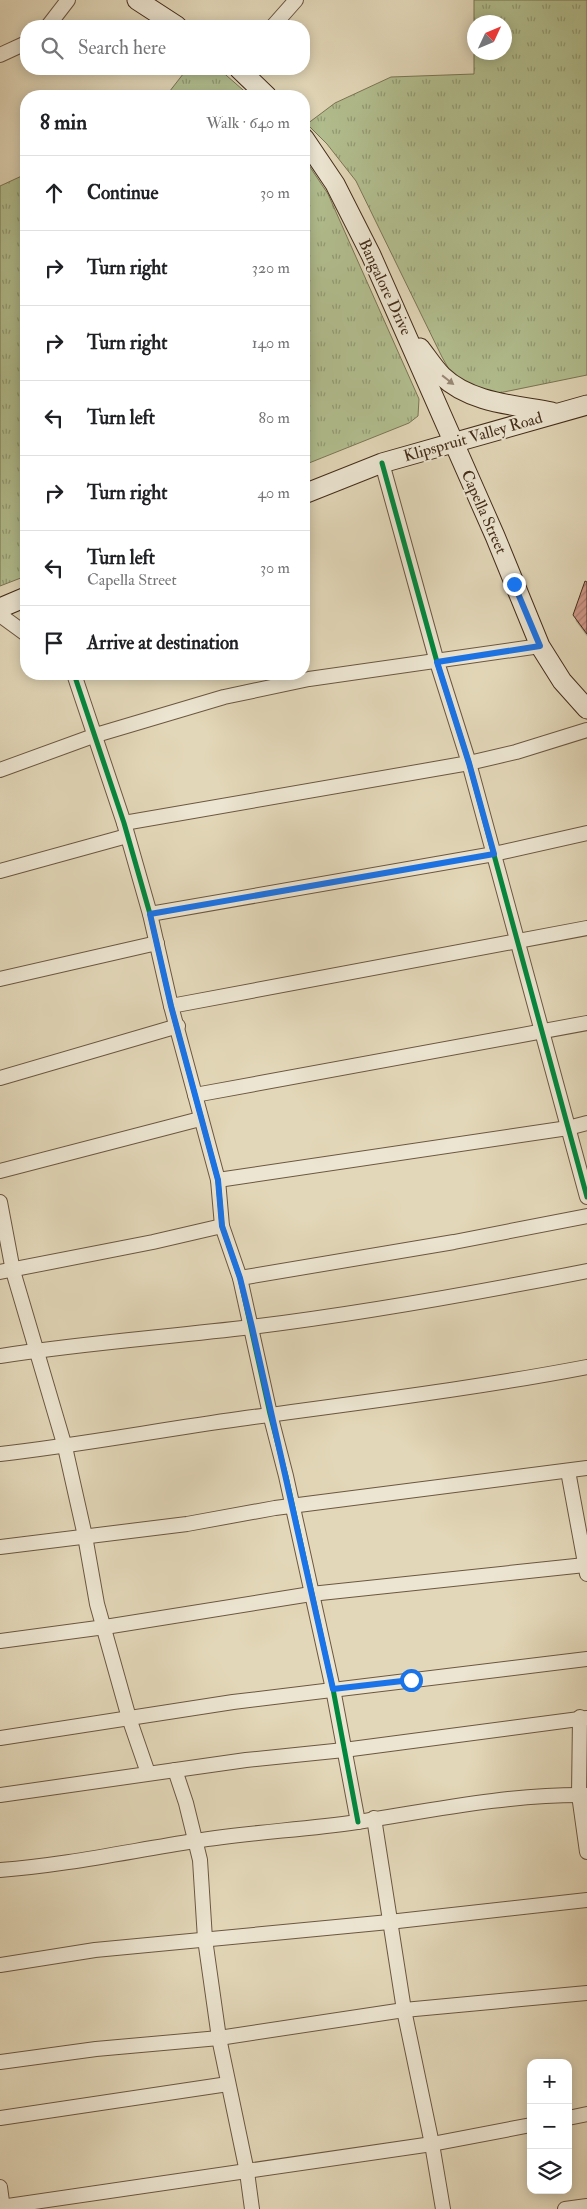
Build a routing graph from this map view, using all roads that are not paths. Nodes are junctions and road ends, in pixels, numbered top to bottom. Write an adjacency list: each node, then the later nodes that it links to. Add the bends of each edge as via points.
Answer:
1 (68, 0): 4 (street)
2 (136, 0): 5 (street)
3 (296, 0): 6 (street)
4 (53, 20)
5 (168, 20)
6 (278, 20)
7 (20, 46): 8 (street)
8 (0, 55)
9 (245, 75): 10 (street)
10 (261, 90)
11 (310, 147): 12 (street, Bangalore Drive, via 335,184)
12 (405, 330): 14 (street, one-way to 14, via 442,376 466,393); 15 (street, Bangalore Drive)
13 (587, 405): 14 (street, Klipspruit Valley Road)
14 (555, 413): 15 (street, Klipspruit Valley Road)
15 (454, 444): 16 (street, Klipspruit Valley Road); 22 (street, Capella Street)
16 (382, 463): 17 (street, Klipspruit Valley Road); 23 (street)
17 (310, 492)
18 (20, 600): 19 (street)
19 (0, 608)
20 (0, 615): 21 (street)
21 (20, 630)
22 (540, 646): 23 (street); 27 (street, Capella Street, via 562,682)
23 (437, 662): 24 (street); 30 (street)
24 (310, 679)
25 (76, 680): 29 (street)
26 (304, 680): 29 (street, via 243,693)
27 (587, 709)
28 (587, 730): 30 (street)
29 (96, 735): 31 (street); 32 (street)
30 (469, 763): 32 (street); 34 (street)
31 (0, 770)
32 (126, 829): 35 (street); 36 (street)
33 (587, 833): 34 (street)
34 (494, 854): 36 (street); 38 (street)
35 (0, 871)
36 (150, 914): 39 (street)
37 (587, 928): 38 (street)
38 (518, 942): 41 (street); 44 (street)
39 (157, 943): 40 (street); 41 (street)
40 (0, 979)
41 (171, 1006): 43 (street)
42 (587, 1022): 44 (street)
43 (178, 1026): 45 (street); 46 (street)
44 (543, 1032): 46 (street); 49 (street)
45 (0, 1078)
46 (195, 1095): 47 (street)
47 (200, 1119): 50 (street); 51 (street)
48 (587, 1123): 49 (street)
49 (568, 1128): 51 (street); 52 (street)
50 (0, 1171)
51 (218, 1180): 55 (street)
52 (587, 1197)
53 (0, 1202): 57 (street)
54 (587, 1216): 58 (street)
55 (222, 1226): 57 (street); 58 (street)
56 (587, 1271): 59 (street, via 463,1295)
57 (7, 1272): 60 (street)
58 (240, 1278): 59 (street)
59 (252, 1327): 60 (street); 63 (street)
60 (36, 1351): 61 (street); 64 (street)
61 (0, 1356)
62 (587, 1367): 63 (street, via 499,1383)
63 (270, 1414): 64 (street); 68 (street)
64 (65, 1447): 65 (street); 69 (street)
65 (0, 1454)
66 (587, 1468): 67 (street)
67 (568, 1472): 68 (street); 71 (street)
68 (292, 1507): 69 (street); 72 (street)
69 (85, 1536): 70 (street); 73 (street, via 97,1604)
70 (0, 1547)
71 (586, 1570): 72 (street)
72 (311, 1594): 73 (street); 76 (street)
73 (105, 1628): 74 (street); 77 (street)
74 (0, 1641)
75 (587, 1659): 76 (street)
76 (333, 1689): 77 (street); 80 (street)
77 (129, 1718): 79 (street); 82 (street)
78 (584, 1718): 80 (street); 84 (street)
79 (0, 1738)
80 (344, 1750): 81 (street); 86 (street)
81 (175, 1770): 82 (street); 87 (street)
82 (148, 1773): 83 (street)
83 (0, 1795)
84 (583, 1795): 85 (street, via 518,1798); 88 (street)
85 (374, 1818): 86 (street); 91 (street)
86 (358, 1822): 87 (street)
87 (196, 1840): 89 (street); 92 (street)
88 (587, 1852)
89 (0, 1870)
90 (587, 1900): 91 (street)
91 (389, 1922): 92 (street); 95 (street)
92 (206, 1939): 93 (street, via 95,1950); 96 (street)
93 (0, 1965)
94 (587, 1993): 95 (street)
95 (404, 2010): 96 (street); 103 (street)
96 (219, 2038): 97 (street); 98 (street)
97 (0, 2062)
98 (228, 2084): 101 (street); 104 (street)
99 (587, 2114): 100 (street)
100 (572, 2117)
101 (0, 2118)
102 (527, 2126): 103 (street)
103 (432, 2144): 104 (street); 109 (street)
104 (247, 2172): 107 (street); 108 (street)
105 (0, 2187): 107 (street)
106 (587, 2206): 110 (street)
107 (2, 2208)
108 (252, 2209)
109 (443, 2209)
110 (565, 2209)

